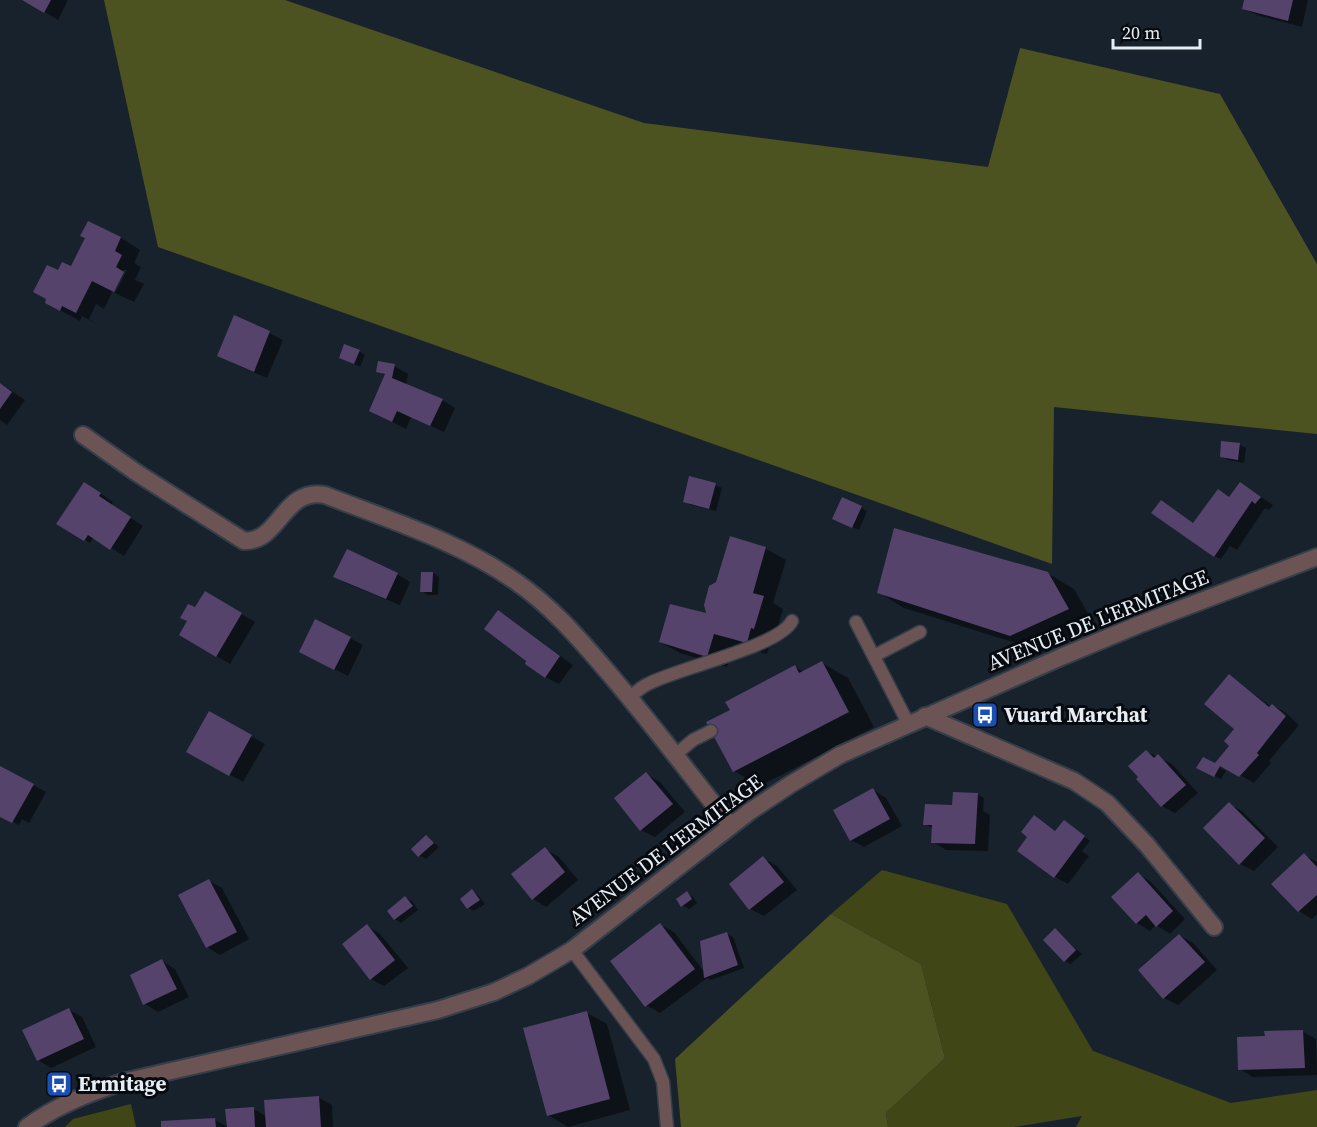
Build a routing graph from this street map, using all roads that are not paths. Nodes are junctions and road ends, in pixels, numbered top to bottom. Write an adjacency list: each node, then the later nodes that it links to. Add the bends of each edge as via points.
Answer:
1 (82, 435): 7 (street, via 244,540 259,539 295,502 316,493 462,551 495,567 549,607)
2 (1317, 557): 8 (street, AVENUE DE L'ERMITAGE, via 1138,625)
3 (792, 621): 7 (lane, via 784,631 764,641 655,680)
4 (856, 622): 6 (lane)
5 (920, 632): 6 (lane)
6 (874, 656): 9 (lane)
7 (629, 698): 11 (street)
8 (925, 716): 9 (street, AVENUE DE L'ERMITAGE); 13 (street, via 1074,781 1107,803)
9 (909, 723): 12 (street, AVENUE DE L'ERMITAGE, via 815,769)
10 (711, 731): 11 (lane)
11 (675, 755): 12 (street)
12 (731, 826): 14 (street, AVENUE DE L'ERMITAGE)
13 (1214, 927)
14 (572, 950): 15 (street, AVENUE DE L'ERMITAGE, via 528,976 458,1005 123,1082 69,1102); 16 (lane, via 654,1059 663,1082)
15 (27, 1127)
16 (667, 1127)

